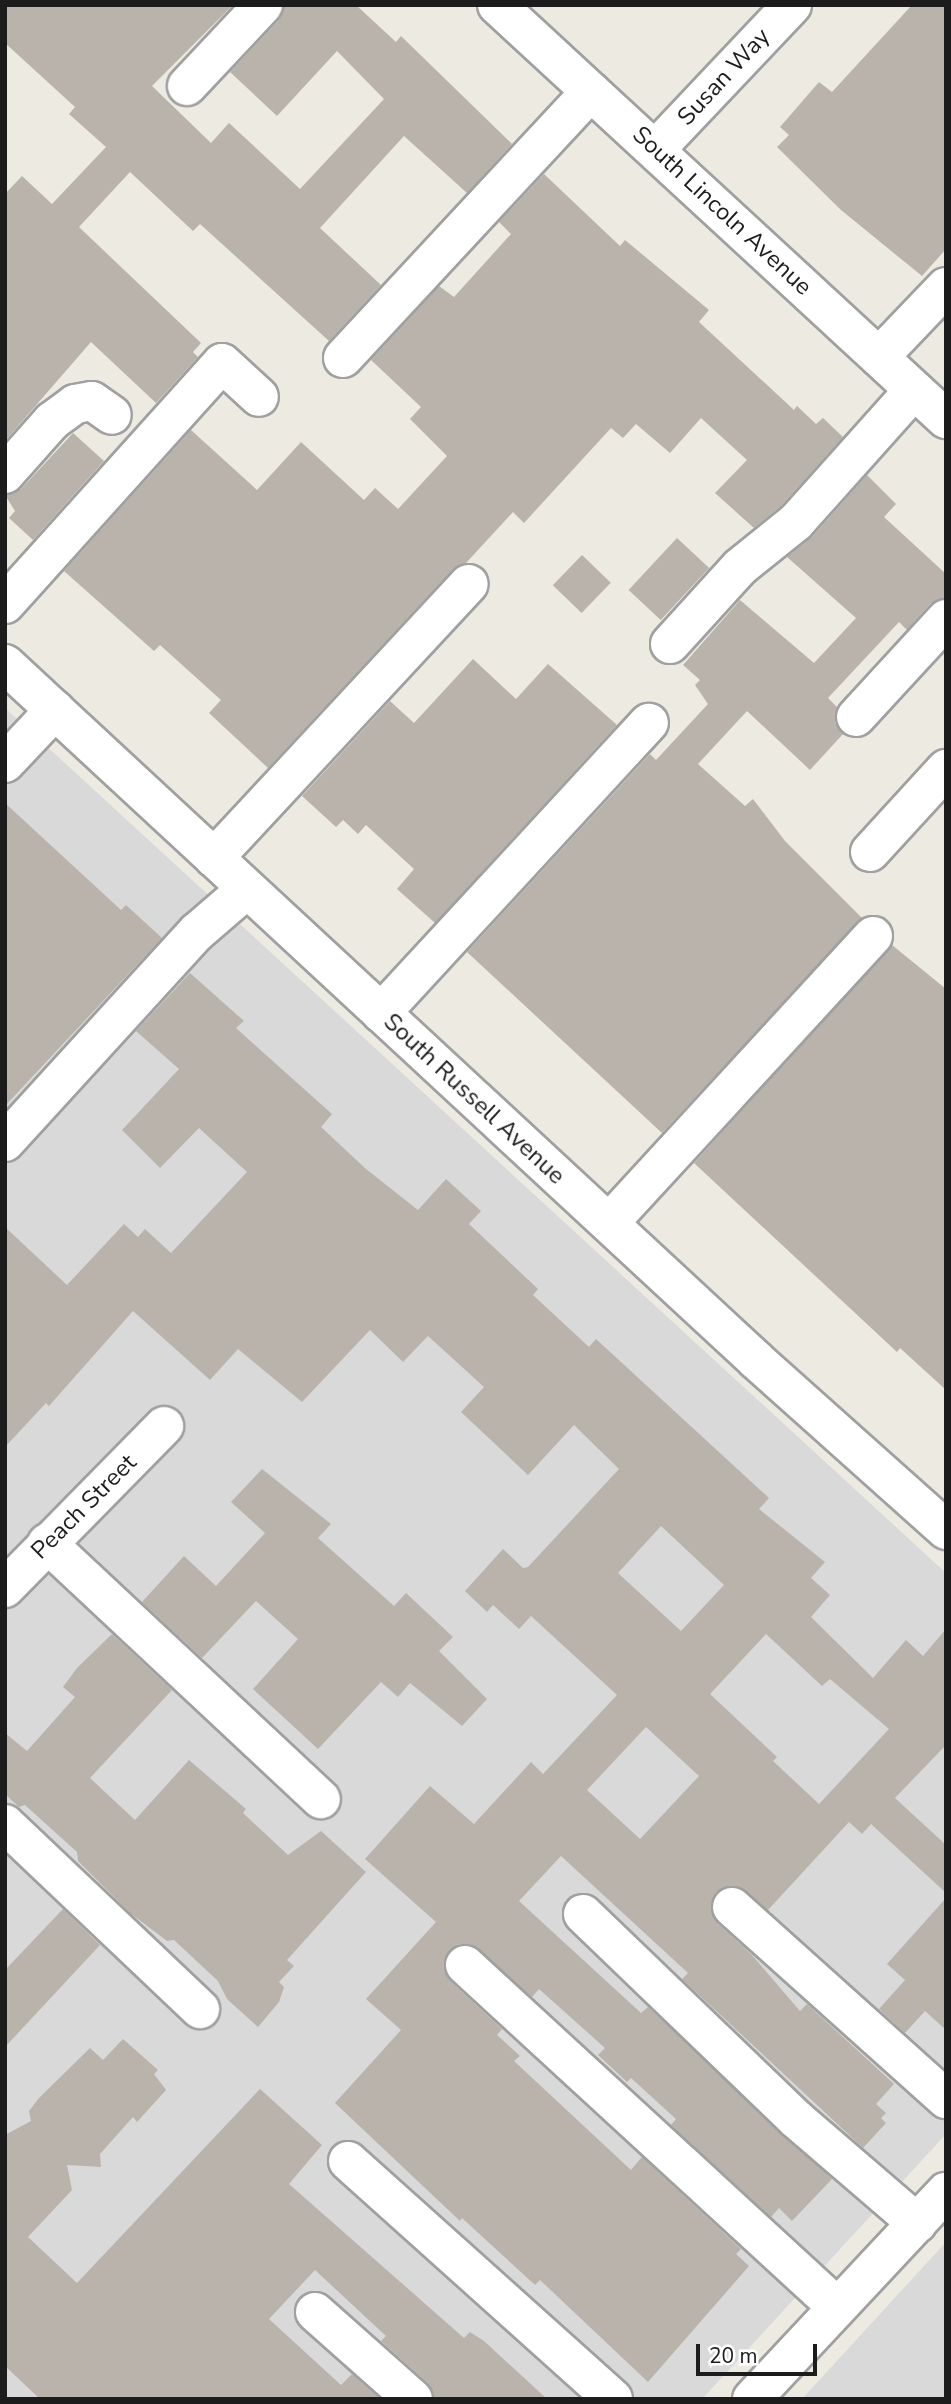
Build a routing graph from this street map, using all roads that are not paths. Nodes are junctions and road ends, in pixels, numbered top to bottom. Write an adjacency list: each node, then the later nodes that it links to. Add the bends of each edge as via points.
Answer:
1 (263, 5): 4 (street)
2 (496, 5): 5 (street, South Lincoln Avenue)
3 (792, 5): 6 (street, Susan Way)
4 (187, 86)
5 (592, 91): 6 (street, South Lincoln Avenue); 9 (street)
6 (656, 149): 8 (street, South Lincoln Avenue)
7 (946, 287): 8 (street)
8 (879, 357): 10 (street, South Lincoln Avenue)
9 (343, 358)
10 (914, 390): 13 (street, South Lincoln Avenue); 18 (street, via 796,522 740,567)
11 (259, 397): 16 (street, via 222,363)
12 (112, 415): 14 (street, via 92,401 75,404 52,421)
13 (946, 419)
14 (5, 474)
15 (469, 584): 26 (street)
16 (5, 604)
17 (946, 619): 21 (street)
18 (670, 643)
19 (5, 664): 20 (street, South Russell Avenue)
20 (55, 710): 23 (street); 26 (street, South Russell Avenue)
21 (856, 717)
22 (649, 723): 29 (street)
23 (5, 763)
24 (946, 769): 25 (street)
25 (870, 852)
26 (214, 858): 27 (street, South Russell Avenue)
27 (247, 889): 29 (street, South Russell Avenue); 30 (street, via 197,932 121,1021)
28 (873, 936): 31 (street)
29 (381, 1013): 31 (street, South Russell Avenue)
30 (5, 1142)
31 (609, 1223): 33 (street, South Russell Avenue)
32 (164, 1426): 34 (street, Peach Street)
33 (946, 1530)
34 (47, 1543): 35 (street, Peach Street); 36 (street)
35 (5, 1588)
36 (321, 1799)
37 (5, 1824): 41 (street)
38 (732, 1906): 42 (street)
39 (583, 1914): 45 (street, via 796,2119)
40 (465, 1965): 46 (street)
41 (200, 2009)
42 (946, 2099)
43 (348, 2161): 49 (street)
44 (946, 2192): 45 (street)
45 (917, 2222): 46 (street)
46 (836, 2307): 50 (street)
47 (315, 2312): 48 (street)
48 (413, 2399)
49 (613, 2399)
50 (752, 2399)

